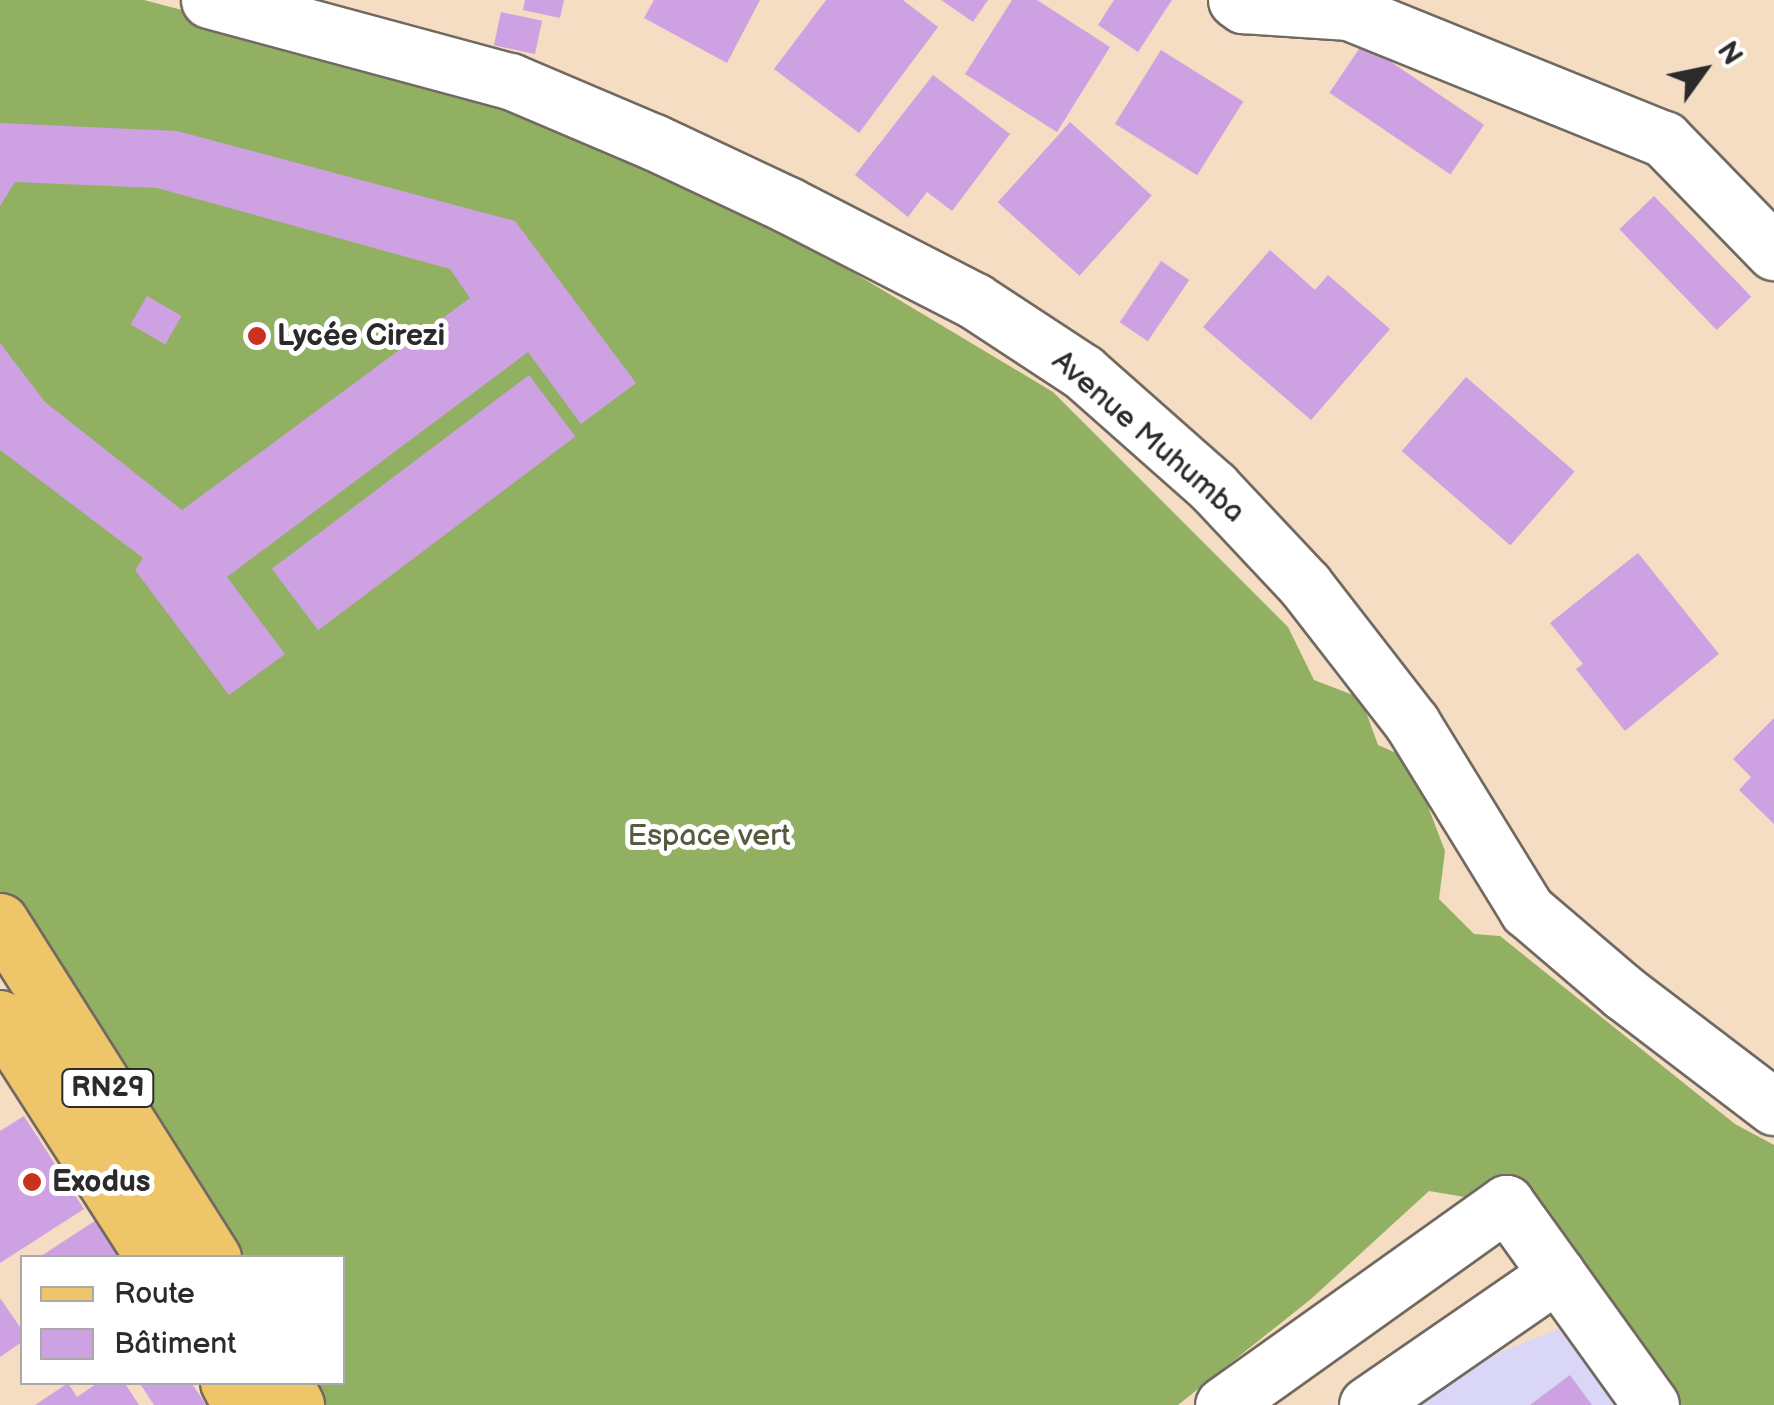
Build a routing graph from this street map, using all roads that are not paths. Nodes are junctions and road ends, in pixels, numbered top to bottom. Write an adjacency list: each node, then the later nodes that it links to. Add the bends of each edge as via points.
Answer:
1 (209, 0): 6 (street, Avenue Muhumba, via 510,81 788,205 975,301 1084,372 1213,487 1305,585 1412,723 1527,910)
2 (1236, 0): 3 (street, via 1350,12 1664,139)
3 (1774, 252)
4 (0, 921): 8 (main road, RN29)
5 (0, 1018): 7 (main road, RN29)
6 (1774, 1108)
7 (152, 1255)
8 (211, 1255)
9 (1557, 1274): 10 (street, via 1506,1204); 11 (street); 12 (street)
10 (1246, 1398)
11 (1366, 1405)
12 (1652, 1405)

